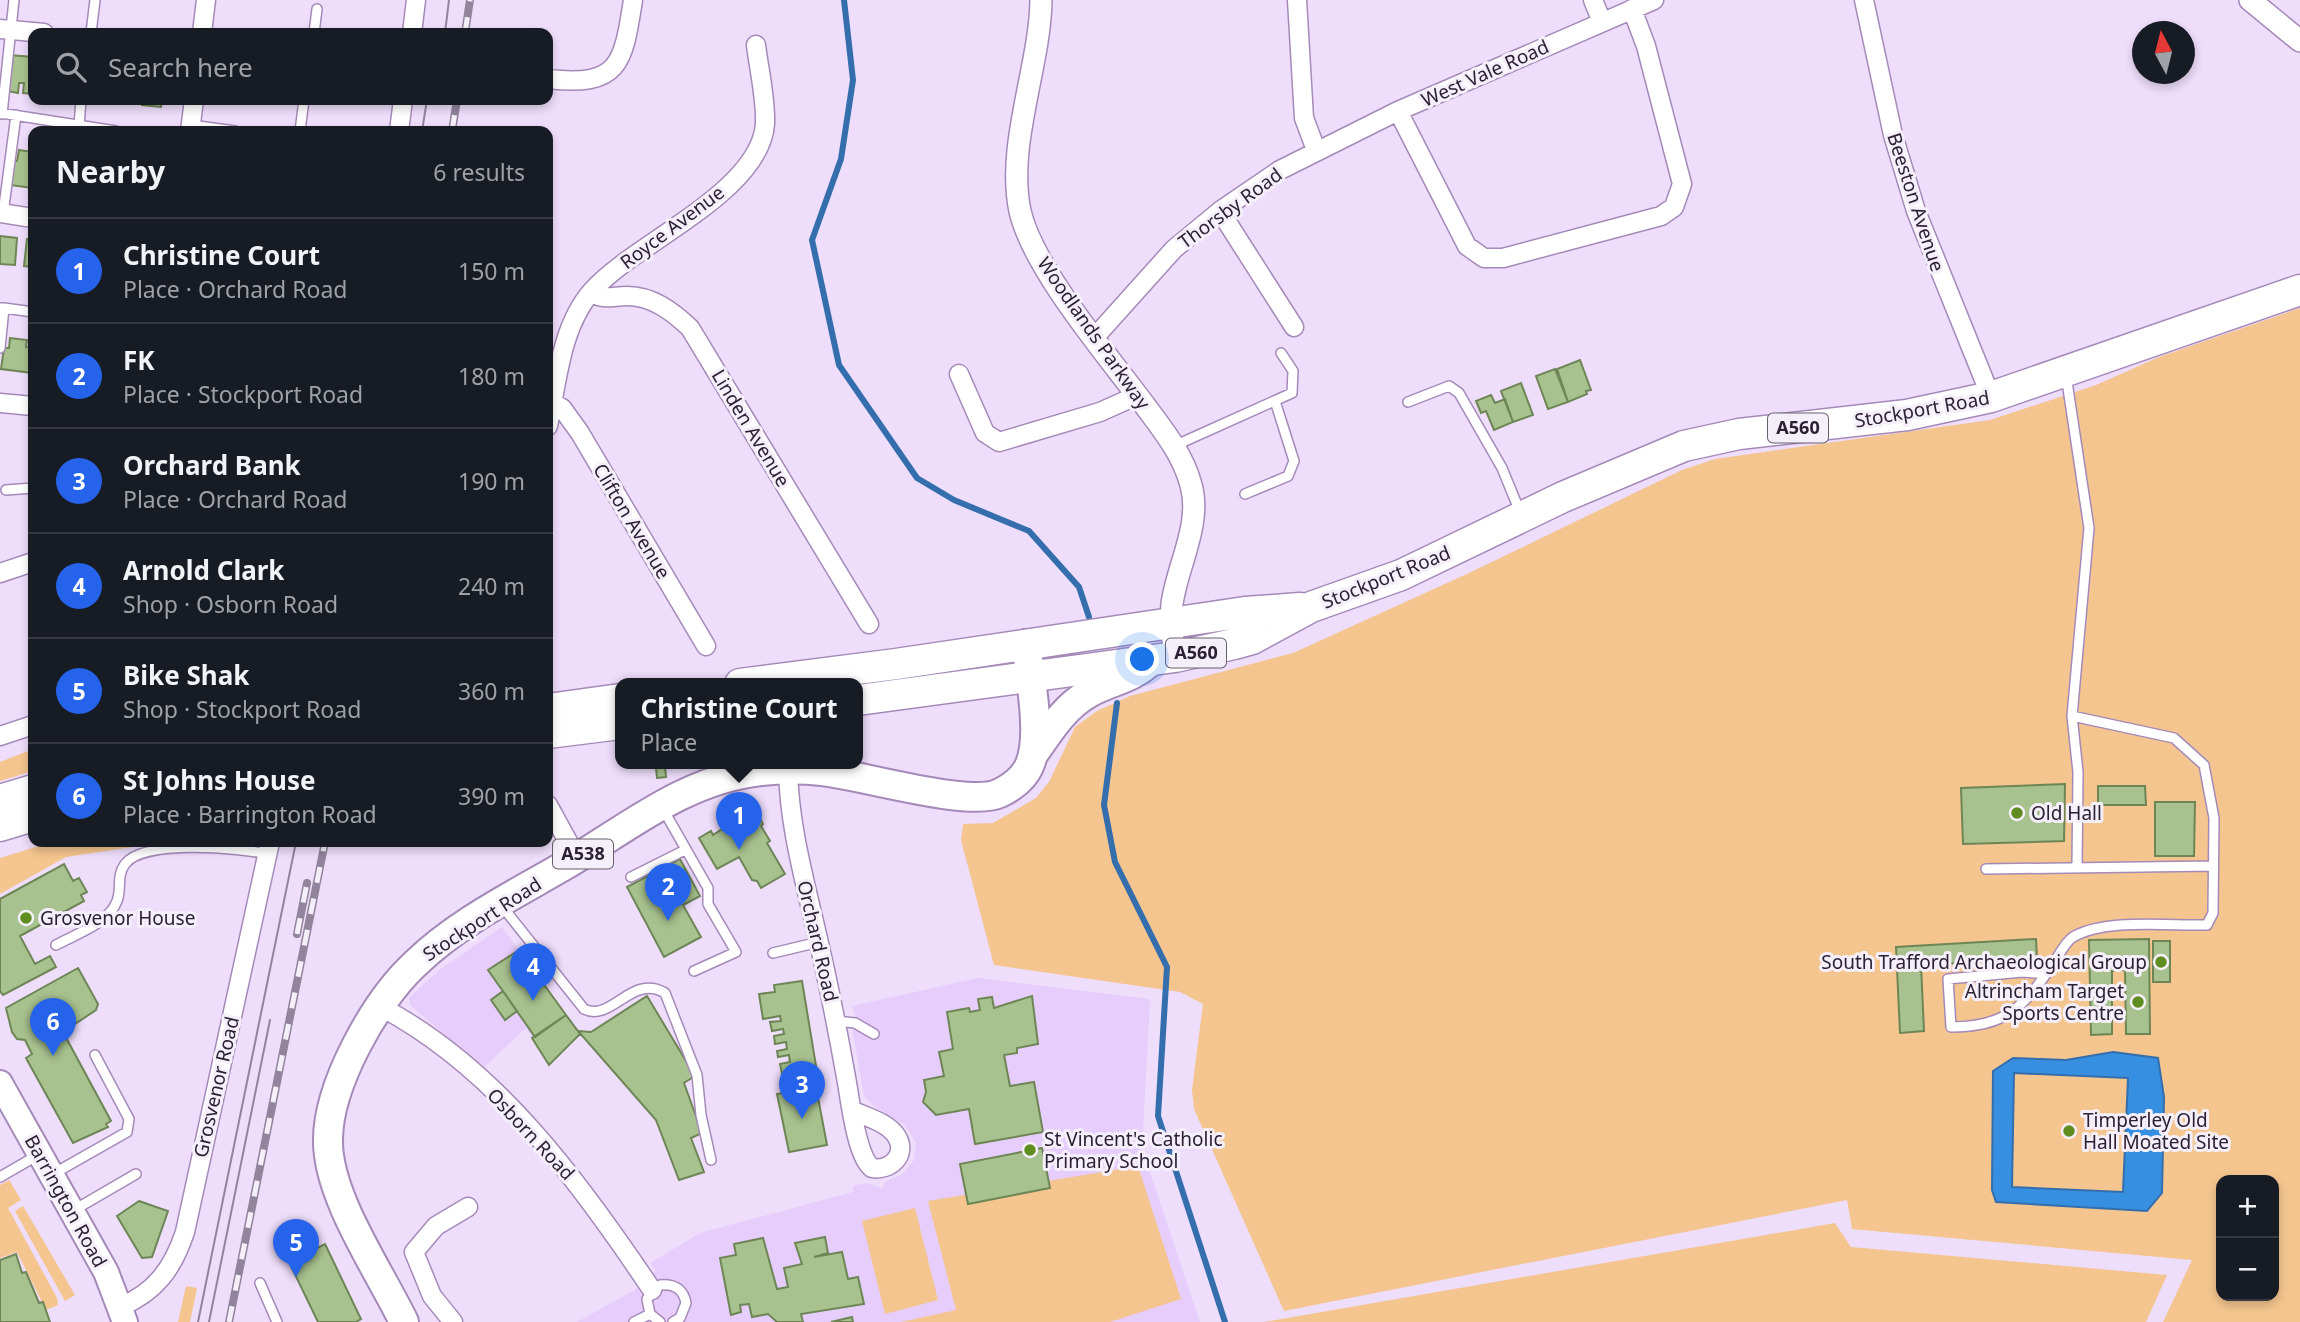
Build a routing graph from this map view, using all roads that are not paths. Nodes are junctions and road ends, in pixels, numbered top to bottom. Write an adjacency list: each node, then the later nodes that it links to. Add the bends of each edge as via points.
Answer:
1 (14, 0): 19 (lane)
2 (95, 0): 15 (lane)
3 (206, 0): 16 (street)
4 (416, 0): 18 (street)
5 (633, 0): 23 (street, via 624,53 610,70 583,82)
6 (1041, 0): 44 (street, Woodlands Parkway, via 1021,144 1019,202 1024,226 1041,259)
7 (1297, 0): 35 (street, via 1304,118)
8 (1593, 0): 14 (street)
9 (1654, 0): 13 (street, West Vale Road)
10 (1864, 0): 52 (street, Beeston Avenue, via 1893,135 1916,211)
11 (2250, 0): 21 (street)
12 (317, 9): 17 (lane)
13 (1632, 9): 14 (street, West Vale Road); 28 (street, via 1682,184 1674,207 1661,216 1503,258 1477,255 1467,246)
14 (1602, 22): 28 (street, West Vale Road)
15 (92, 28)
16 (203, 28)
17 (315, 28)
18 (413, 28)
19 (5, 30): 20 (street); 29 (lane)
20 (28, 32)
21 (2300, 41)
22 (756, 45): 40 (street, Royce Avenue, via 765,125 747,167 710,202 608,274)
23 (553, 79)
24 (81, 105): 31 (lane)
25 (193, 105): 32 (street)
26 (303, 105): 33 (lane)
27 (402, 105): 34 (street)
28 (1398, 111): 35 (street, West Vale Road)
29 (1, 113): 30 (lane)
30 (16, 115): 31 (lane); 37 (lane)
31 (79, 126)
32 (190, 126)
33 (301, 126)
34 (400, 126)
35 (1316, 150): 36 (street, Thorsby Road)
36 (1220, 211): 43 (street); 44 (street, Thorsby Road, via 1174,249)
37 (2, 214): 38 (street)
38 (28, 217)
39 (2300, 290): 47 (highway, Stockport Road / A560)
40 (590, 292): 49 (street, Royce Avenue, via 570,327); 65 (street, Linden Avenue, via 601,299 629,296 650,301 690,328)
41 (2, 308): 42 (lane); 45 (lane)
42 (28, 311)
43 (1294, 327)
44 (1095, 337): 50 (street, Woodlands Parkway)
45 (0, 348)
46 (1281, 353): 53 (lane, via 1293,371 1292,393)
47 (2066, 373): 52 (highway, Stockport Road / A560); 75 (lane, via 2089,527)
48 (959, 374): 50 (street, via 985,433 999,442 1100,412)
49 (553, 392)
50 (1138, 395): 57 (street, Woodlands Parkway)
51 (553, 397): 68 (street, Clifton Avenue, via 580,433)
52 (1991, 397): 61 (highway, Stockport Road / A560, via 1907,415 1701,441 1644,461)
53 (1275, 401): 57 (lane); 60 (lane, via 1294,461 1288,476)
54 (1408, 402): 61 (lane, via 1439,387 1449,386 1459,393 1503,468)
55 (0, 403): 56 (street)
56 (28, 406)
57 (1174, 446): 66 (street, Woodlands Parkway, via 1194,504)
58 (28, 488): 59 (lane)
59 (6, 490)
60 (1245, 494)
61 (1522, 517): 64 (highway, Stockport Road / A560, via 1401,575)
62 (28, 564): 63 (street)
63 (0, 572)
64 (1311, 607): 66 (highway, Stockport Road / A560); 69 (highway, Stockport Road / A560, via 1252,639)
65 (869, 624)
66 (1171, 624): 67 (highway, Stockport Road / A560); 69 (street, Woodlands Parkway)
67 (1026, 644): 70 (highway, A560); 71 (main road)
68 (706, 646)
69 (1164, 659): 71 (highway, Stockport Road / A560); 80 (main road, Stockport Road, via 1073,704)
70 (783, 678)
71 (1030, 679): 72 (highway, A560); 80 (main road)
72 (863, 699)
73 (615, 704): 76 (highway)
74 (553, 710): 76 (highway)
75 (2072, 716): 91 (lane, via 2174,738 2204,765 2214,818); 92 (lane, via 2078,772)
76 (602, 718): 78 (highway)
77 (28, 728): 79 (street)
78 (553, 732)
79 (1, 743)
80 (1033, 755): 81 (main road, Stockport Road / A538, via 1022,777 989,797)
81 (788, 769): 84 (main road, Stockport Road / A538, via 724,778); 96 (street, Orchard Road, via 790,819)
82 (28, 792): 83 (highway)
83 (0, 800)
84 (660, 805): 89 (lane); 90 (main road, Stockport Road / A538)
85 (553, 814): 90 (street)
86 (28, 818): 87 (highway)
87 (0, 826)
88 (269, 848): 97 (lane, via 199,847 134,857 125,864 117,901 104,918); 116 (street, Grosvenor Road, via 185,1232 158,1283)
89 (685, 850): 94 (lane); 99 (lane, via 708,888 708,904 736,952)
90 (577, 858): 95 (main road, Stockport Road / A538)
91 (2214, 866): 92 (lane); 100 (lane, via 2213,913 2207,925 2099,927 2071,938)
92 (2077, 868): 93 (lane)
93 (1986, 869)
94 (631, 877)
95 (500, 904): 101 (main road, Stockport Road / A538, via 414,964); 107 (lane, via 584,1009 601,1010 643,987 653,986 665,993 698,1075)
96 (819, 942): 98 (lane); 102 (street, Orchard Road)
97 (57, 945)
98 (773, 953)
99 (694, 971)
100 (2046, 974): 100 (lane, via 2014,1012 2000,1020 1982,1027 1951,1027 1948,979)
101 (381, 1007): 114 (street, Osborn Road, via 442,1047 508,1108 591,1200); 118 (main road, Stockport Road / A538, via 338,1087 328,1150 343,1204)
102 (836, 1021): 103 (lane, via 855,1023); 106 (street, Orchard Road)
103 (874, 1034)
104 (95, 1055): 108 (lane, via 129,1119 127,1132)
105 (0, 1083): 108 (main road, Barrington Road)
106 (853, 1111)
107 (711, 1160)
108 (46, 1164): 110 (lane); 112 (main road, Barrington Road)
109 (136, 1174): 112 (lane)
110 (0, 1177)
111 (468, 1208): 119 (street, via 436,1226 414,1252 432,1296)
112 (72, 1211): 116 (main road, Barrington Road, via 107,1272)
113 (260, 1283): 117 (lane)
114 (652, 1290): 115 (lane, via 647,1299); 122 (lane, via 671,1284 685,1296 685,1311)
115 (650, 1314): 120 (lane); 121 (lane)
116 (119, 1317)
117 (277, 1322)
118 (404, 1322)
119 (453, 1322)
120 (634, 1322)
121 (660, 1322)
122 (673, 1322)

